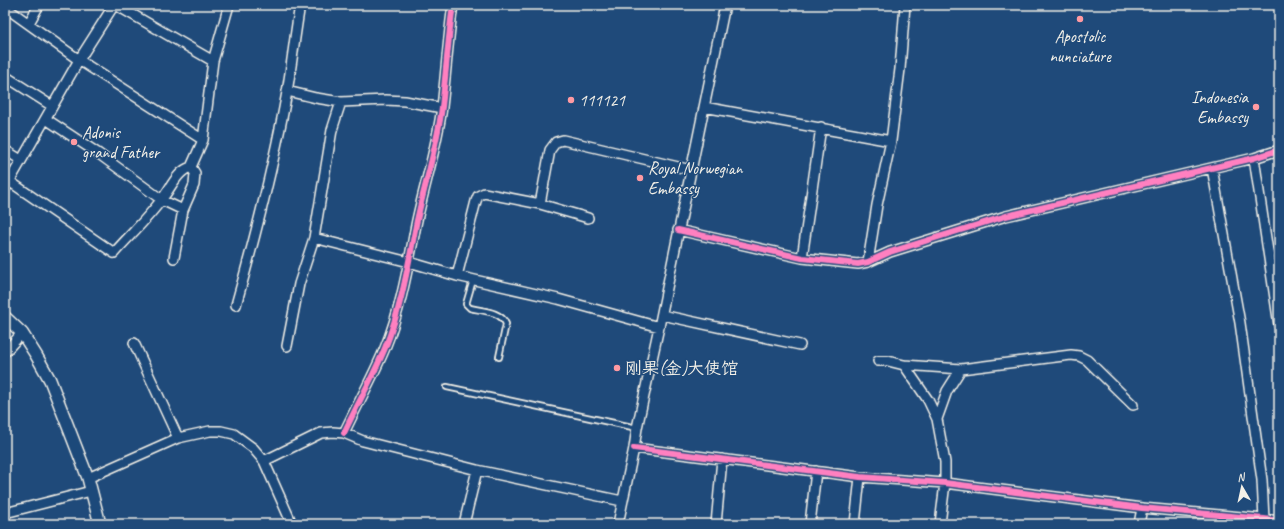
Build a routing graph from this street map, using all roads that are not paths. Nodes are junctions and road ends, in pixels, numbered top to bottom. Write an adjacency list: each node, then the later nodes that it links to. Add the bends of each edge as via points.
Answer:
1 (39, 5): 9 (street)
2 (115, 5): 10 (street); 11 (street)
3 (229, 5): 11 (street)
4 (300, 5): 13 (street)
5 (453, 5): 17 (street)
6 (724, 5): 16 (street)
7 (905, 5): 21 (street)
8 (5, 7): 9 (street)
9 (29, 23): 10 (street)
10 (79, 60): 15 (street); 20 (street)
11 (214, 61): 20 (street)
12 (5, 76): 15 (street)
13 (287, 91): 14 (street); 42 (street, via 256,236)
14 (341, 102): 17 (street, via 405,101); 35 (street, via 332,130)
15 (52, 106): 18 (street)
16 (704, 107): 19 (street); 28 (street)
17 (442, 108): 38 (street)
18 (46, 119): 25 (street); 30 (street)
19 (821, 127): 21 (street); 37 (street)
20 (204, 140): 26 (street)
21 (891, 141): 39 (street)
22 (5, 150): 25 (street)
23 (1279, 150): 24 (street)
24 (1254, 158): 27 (street); 45 (street)
25 (21, 160): 29 (street)
26 (191, 167): 30 (street, via 180,174); 32 (street, via 195,173 194,185)
27 (1212, 168): 39 (street, via 1006,216 890,252); 74 (street, via 1240,323 1262,480)
28 (691, 170): 31 (street, via 563,140 556,142 550,150); 34 (street)
29 (7, 185): 30 (street, via 114,253)
30 (162, 200): 32 (street)
31 (540, 204): 33 (street); 40 (street, via 484,193 478,196)
32 (183, 210): 36 (street)
33 (588, 218)
34 (678, 230): 37 (street); 43 (street)
35 (314, 238): 38 (street); 50 (street, via 299,284)
36 (174, 258)
37 (802, 258): 39 (street, via 858,264)
38 (409, 262): 40 (street); 60 (street, via 385,348)
39 (868, 262)
40 (457, 276): 41 (street)
41 (473, 280): 46 (street, via 558,299); 52 (lane, via 467,306 497,314 506,324)
42 (236, 304)
43 (662, 315): 46 (street); 49 (street)
44 (5, 317): 47 (street)
45 (1279, 325)
46 (659, 327): 59 (street)
47 (22, 333): 51 (street); 68 (street, via 50,380)
48 (134, 343): 61 (street)
49 (800, 345)
50 (288, 346)
51 (5, 352)
52 (498, 357)
53 (878, 361): 54 (street)
54 (904, 365): 55 (street); 58 (street, via 928,400)
55 (961, 369): 57 (street, via 1079,356 1087,360); 58 (street, via 947,392)
56 (447, 387): 59 (lane)
57 (1133, 405)
58 (937, 419): 69 (street, via 945,462)
59 (637, 428): 62 (street)
60 (344, 433): 64 (street, via 321,433); 65 (street, via 363,441)
61 (178, 438): 64 (street, via 210,432 234,434 253,448); 68 (street)
62 (634, 448): 63 (street); 71 (street)
63 (722, 459): 66 (street); 80 (street)
64 (264, 461): 77 (street)
65 (477, 470): 71 (street); 78 (street)
66 (816, 471): 67 (street); 81 (street)
67 (860, 476): 69 (street); 82 (street)
68 (88, 478): 70 (street)
69 (945, 484): 72 (street); 83 (street)
70 (91, 491): 73 (street); 76 (street)
71 (622, 501): 79 (street)
72 (1142, 508): 74 (street); 84 (street)
73 (5, 513)
74 (1264, 518): 75 (street)
75 (1279, 521)
76 (100, 524)
77 (292, 524)
78 (464, 524)
79 (618, 524)
80 (716, 524)
81 (810, 524)
82 (855, 524)
83 (940, 524)
84 (1139, 524)

